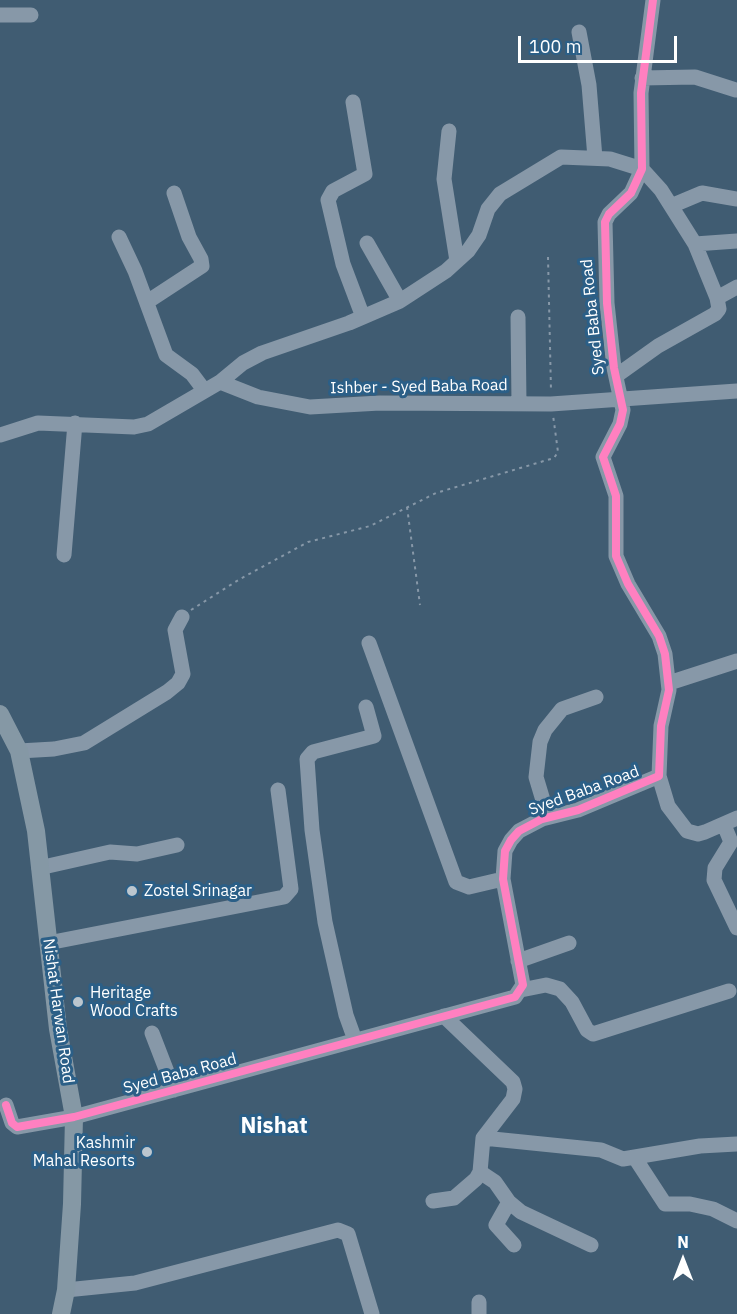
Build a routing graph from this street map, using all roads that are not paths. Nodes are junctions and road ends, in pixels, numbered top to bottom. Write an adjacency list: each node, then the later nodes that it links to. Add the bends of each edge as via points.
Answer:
1 (654, 0): 5 (street, Syed Baba Road)
2 (0, 15): 3 (street)
3 (31, 15)
4 (579, 32): 9 (street, via 589,85)
5 (642, 78): 6 (street, via 695,77); 10 (street, Syed Baba Road)
6 (736, 90)
7 (353, 102): 23 (street, via 365,174 333,191 328,200 343,264)
8 (449, 131): 18 (street, via 444,179)
9 (595, 158): 10 (street); 18 (street, via 561,158 500,194 488,209 474,244)
10 (642, 170): 13 (street); 25 (street, Syed Baba Road, via 631,193 605,222 606,303)
11 (174, 193): 22 (street, via 202,266)
12 (737, 200): 13 (street, via 702,193)
13 (671, 206): 17 (street)
14 (119, 237): 22 (street)
15 (737, 241): 17 (street)
16 (367, 243): 21 (street)
17 (695, 244): 20 (street)
18 (457, 261): 21 (street)
19 (737, 286): 20 (street)
20 (717, 298): 25 (street, via 719,309 715,314 658,346)
21 (400, 301): 23 (street)
22 (147, 302): 27 (street, via 166,354 192,374)
23 (363, 317): 26 (street, via 262,353)
24 (518, 317): 30 (street)
25 (616, 376): 29 (street, Syed Baba Road)
26 (220, 382): 27 (street); 30 (street, Ishber - Syed Baba Road, via 258,397 310,407)
27 (204, 390): 31 (street, via 141,426)
28 (737, 391): 29 (street, Ishber - Syed Baba Road)
29 (621, 399): 30 (street, Ishber - Syed Baba Road); 37 (street, Syed Baba Road, via 622,418 603,457 616,496 616,556 662,645)
30 (519, 404)
31 (75, 423): 32 (street, via 38,423); 33 (street)
32 (0, 435)
33 (64, 555)
34 (182, 617): 41 (street, via 175,630 183,674 167,692 84,743)
35 (369, 643): 48 (street, via 456,882 469,887)
36 (737, 661): 37 (street)
37 (669, 683): 42 (street, Syed Baba Road)
38 (596, 697): 44 (street, via 562,709 540,742 536,777)
39 (366, 707): 57 (street, via 374,736 312,752 307,759 325,922)
40 (0, 714): 41 (main road, Nishat Harwan Road)
41 (18, 751): 47 (main road, Nishat Harwan Road, via 36,831)
42 (658, 776): 44 (street, Syed Baba Road, via 578,810); 45 (street, via 668,806 687,831 698,834)
43 (278, 790): 50 (street, via 291,889 284,897)
44 (548, 817): 48 (street, Syed Baba Road, via 519,831 511,840 505,850)
45 (730, 822): 49 (street, via 731,842 715,868 714,880)
46 (177, 844): 47 (street, via 137,854 110,852)
47 (39, 868): 50 (main road, Nishat Harwan Road)
48 (503, 879): 52 (street, Syed Baba Road)
49 (737, 928)
50 (48, 943): 60 (main road, Nishat Harwan Road)
51 (569, 944): 52 (street)
52 (518, 961): 53 (street, Syed Baba Road)
53 (521, 990): 54 (street, via 546,985 560,988 587,1030 594,1034); 55 (street, Syed Baba Road, via 510,999)
54 (729, 991)
55 (444, 1016): 57 (street, Syed Baba Road); 61 (street, via 515,1086 513,1099)
56 (152, 1033): 58 (street)
57 (355, 1040): 58 (street, Syed Baba Road)
58 (174, 1090): 60 (street, Syed Baba Road)
59 (6, 1105): 60 (street, Syed Baba Road, via 17,1127)
60 (74, 1117): 70 (main road, Nishat Harwan Road)
61 (483, 1138): 63 (street, via 601,1150 620,1159); 64 (street)
62 (737, 1144): 63 (street, via 700,1146)
63 (635, 1158): 67 (street, via 665,1204 713,1209)
64 (480, 1172): 65 (street, via 459,1195); 66 (street, via 495,1182)
65 (433, 1201)
66 (509, 1202): 68 (street, via 496,1225); 69 (street, via 521,1212)
67 (737, 1221)
68 (514, 1245)
69 (591, 1245)
70 (66, 1290): 71 (main road, Nishat Harwan Road); 72 (street, via 135,1283 338,1230 348,1234)
71 (62, 1314)
72 (372, 1314)

